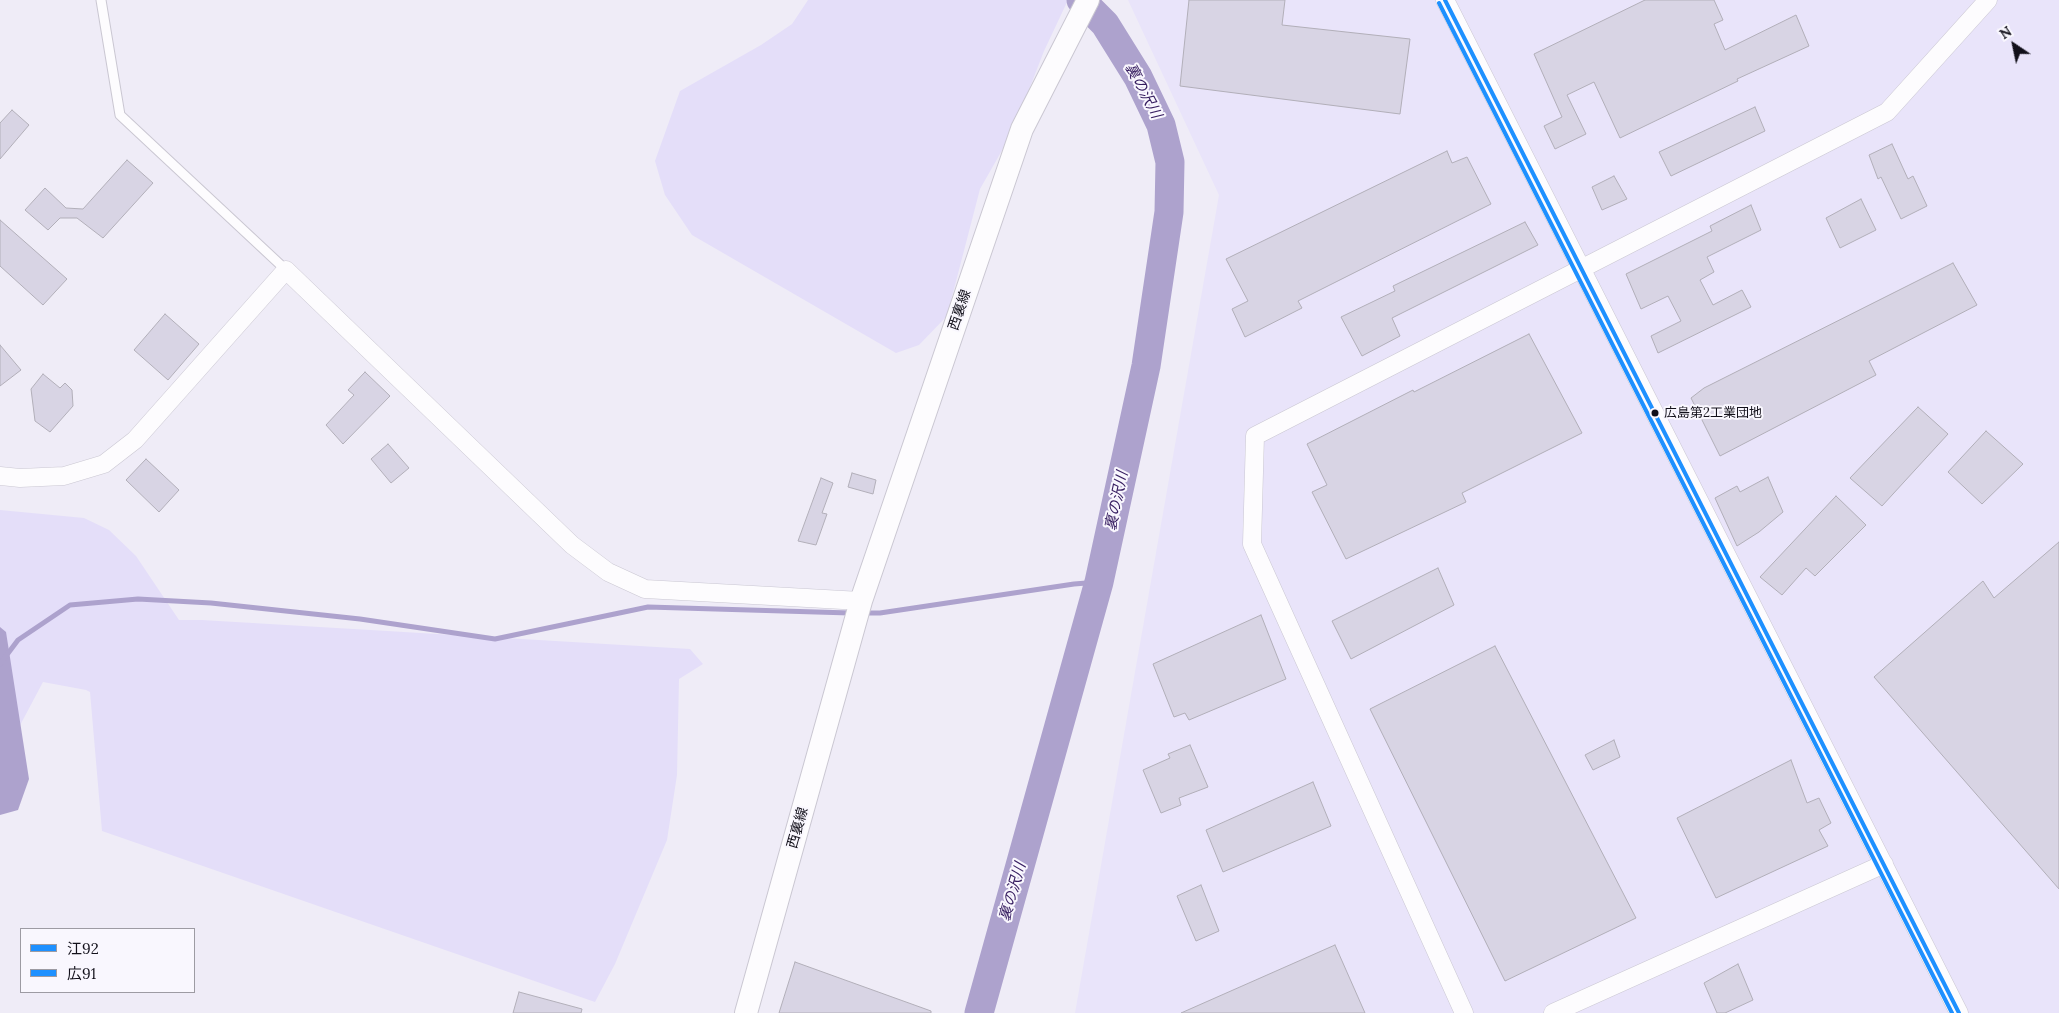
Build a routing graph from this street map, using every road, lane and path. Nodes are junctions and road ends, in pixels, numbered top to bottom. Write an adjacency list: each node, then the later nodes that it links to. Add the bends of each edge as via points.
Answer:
1 (101, 0): 6 (lane, via 120,115)
2 (1088, 0): 8 (street, 西裏線, via 1022,129)
3 (1445, 0): 5 (street)
4 (1988, 0): 5 (street, via 1887,112)
5 (1582, 267): 9 (street); 11 (street, via 1255,436 1252,544)
6 (286, 270): 7 (street, via 136,440 104,464 64,476); 8 (street, via 572,544 608,572 645,589)
7 (0, 476)
8 (861, 601): 10 (street, 西裏線)
9 (1884, 864): 12 (street); 13 (street)
10 (746, 1013)
11 (1464, 1013)
12 (1553, 1013)
13 (1959, 1013)

